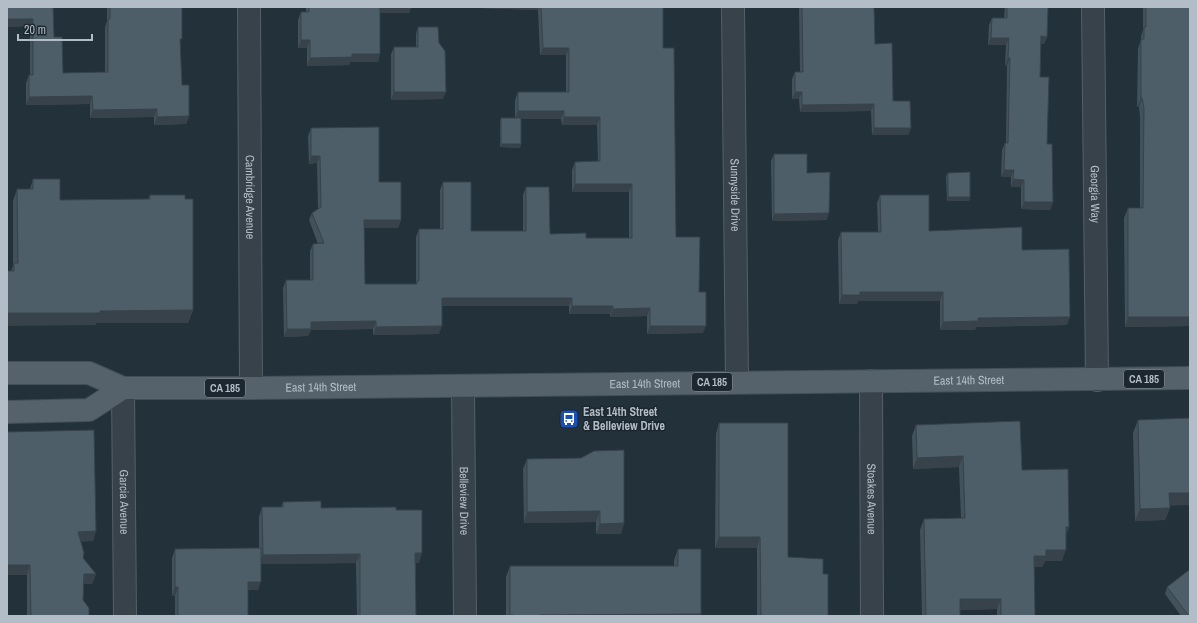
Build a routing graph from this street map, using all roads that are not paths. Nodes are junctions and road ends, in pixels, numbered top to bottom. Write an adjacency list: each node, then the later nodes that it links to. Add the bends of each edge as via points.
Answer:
1 (249, 7): 11 (street, Cambridge Avenue)
2 (733, 7): 8 (street, Sunnyside Drive)
3 (1093, 7): 6 (street, Georgia Way)
4 (7, 373): 10 (main road, East 14th Street / CA 185, via 89,373)
5 (1190, 378): 6 (main road, East 14th Street / CA 185)
6 (1098, 380): 7 (main road, East 14th Street / CA 185)
7 (871, 381): 8 (main road, East 14th Street / CA 185); 15 (street, Stoakes Avenue)
8 (737, 382): 9 (main road, East 14th Street / CA 185)
9 (463, 386): 11 (main road, East 14th Street / CA 185); 14 (street, Belleview Drive)
10 (123, 388): 11 (main road, East 14th Street / CA 185); 12 (main road, via 89,410); 13 (street, Garcia Avenue)
11 (250, 388)
12 (7, 412)
13 (125, 616)
14 (465, 616)
15 (872, 616)

